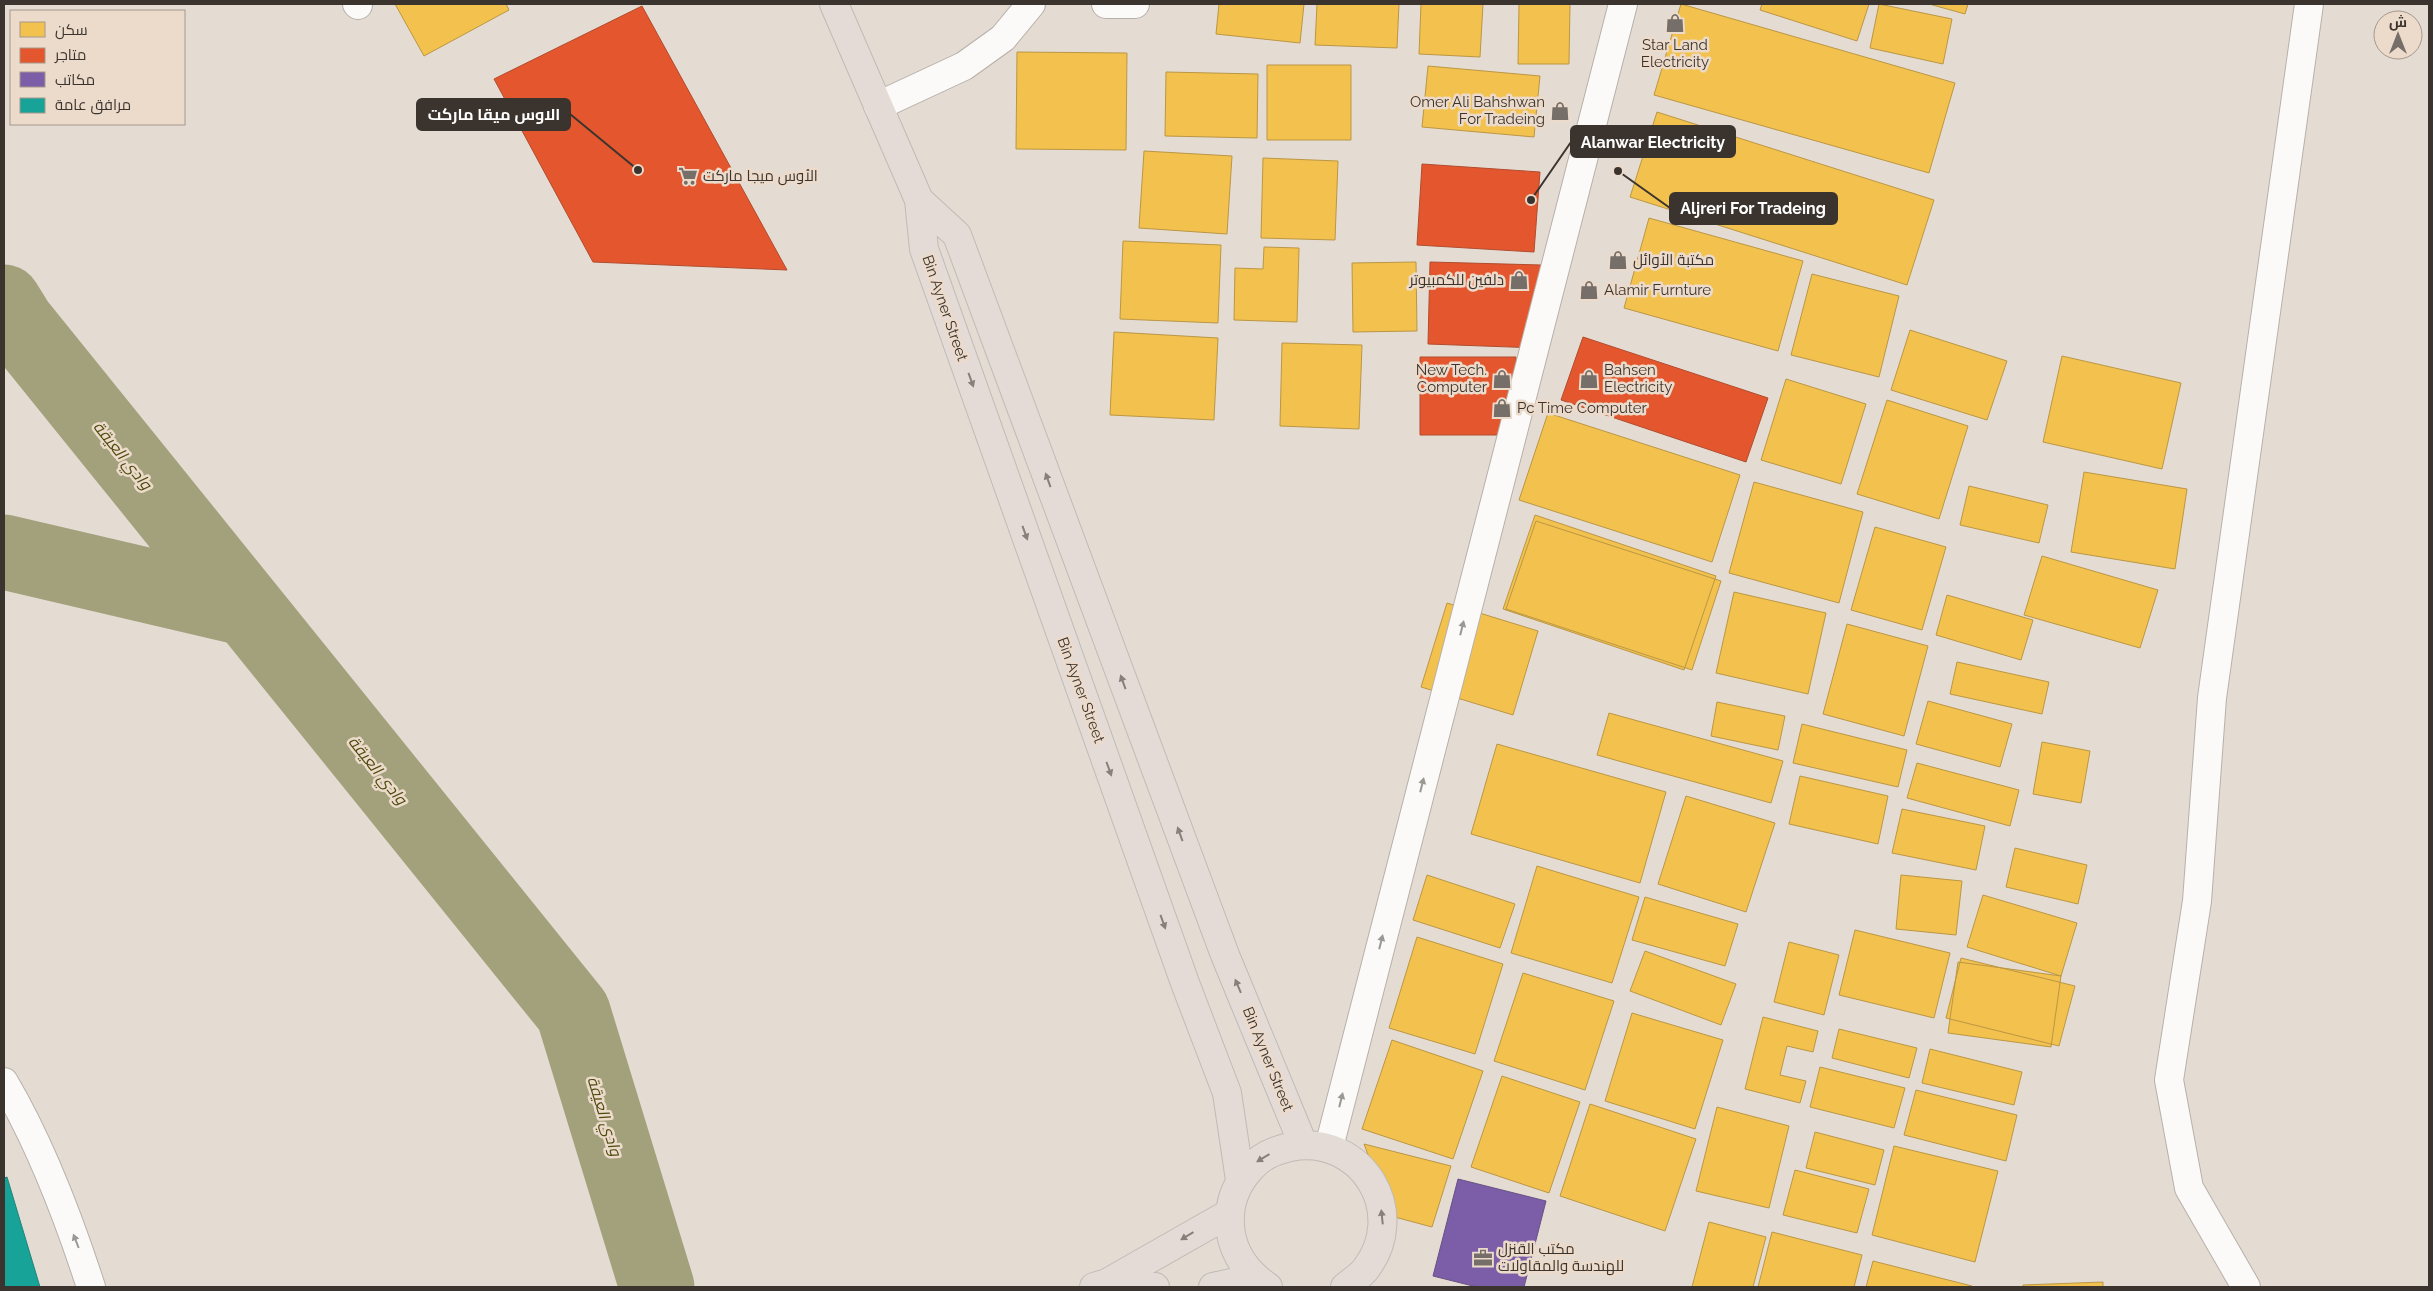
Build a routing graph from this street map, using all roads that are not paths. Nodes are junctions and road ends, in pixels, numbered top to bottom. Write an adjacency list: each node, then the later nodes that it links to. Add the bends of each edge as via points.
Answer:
1 (834, 4): 7 (highway, Bin Ayner Street)
2 (1031, 4): 7 (street, via 1004,38 964,66)
3 (1106, 4): 4 (street)
4 (1135, 4)
5 (1623, 4): 10 (street, one-way to 5)
6 (2309, 4): 21 (street, via 2212,698 2197,901 2169,1080 2189,1188)
7 (878, 106): 8 (highway, Bin Ayner Street)
8 (919, 200): 10 (highway, Bin Ayner Street, one-way to 8, via 1225,955 957,235); 11 (highway, Bin Ayner Street, one-way to 11, via 924,250 1227,1093)
9 (4, 1082): 16 (street, one-way to 9, via 77,1243 22,1112)
10 (1316, 1146): 11 (highway, one-way to 11, via 1278,1149 1257,1162); 13 (highway, one-way to 10, via 1383,1224 1380,1199 1369,1176 1351,1158)
11 (1240, 1180): 12 (highway, via 1230,1204)
12 (1230, 1213): 14 (highway, via 1229,1229 1236,1253); 15 (highway, one-way to 15)
13 (1378, 1249): 19 (highway, via 1364,1271); 20 (highway)
14 (1262, 1283): 18 (highway)
15 (1101, 1285): 17 (highway)
16 (91, 1287)
17 (1155, 1287)
18 (1213, 1287)
19 (1345, 1287)
20 (1375, 1287)
21 (2246, 1287)

